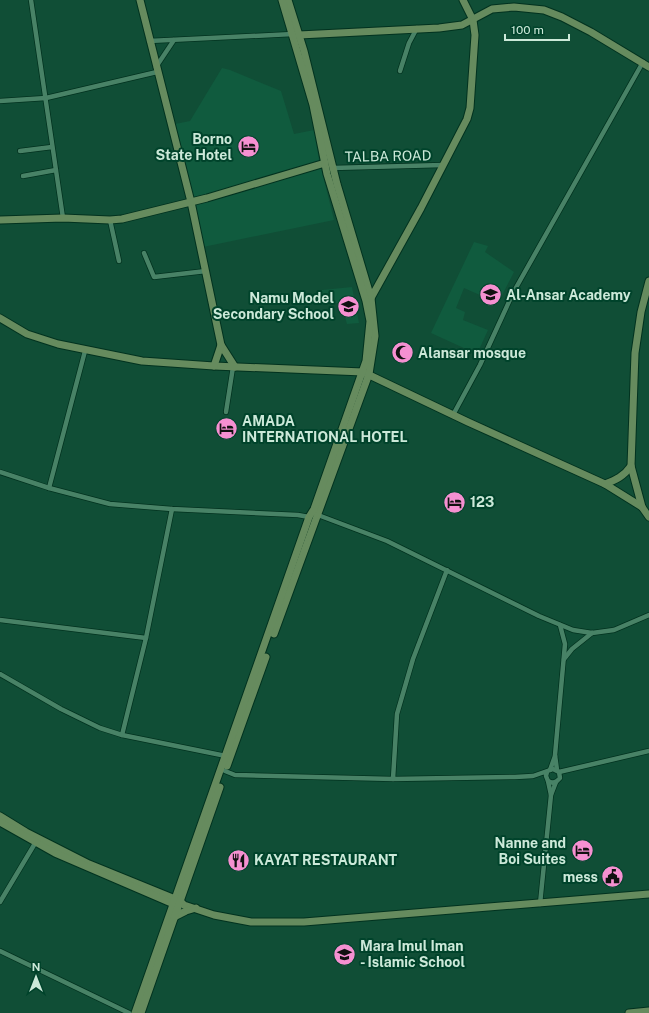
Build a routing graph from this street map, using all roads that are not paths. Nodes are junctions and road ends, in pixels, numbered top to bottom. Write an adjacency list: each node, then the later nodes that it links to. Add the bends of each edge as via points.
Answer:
1 (31, 0): 14 (street)
2 (140, 0): 10 (street)
3 (282, 0): 8 (street)
4 (288, 0): 8 (street)
5 (463, 0): 6 (street)
6 (473, 20): 7 (street, via 462,25); 11 (street, via 492,9 514,6 544,10 591,32); 19 (street, via 475,35 470,108)
7 (417, 28): 8 (street); 13 (street)
8 (296, 34): 9 (street); 18 (street); 20 (street, via 314,87)
9 (174, 40): 10 (street); 12 (street)
10 (149, 41): 12 (street)
11 (646, 65): 39 (street, via 511,297 480,365)
12 (157, 69): 14 (street); 23 (street)
13 (400, 71)
14 (46, 98): 15 (street); 16 (street)
15 (0, 101)
16 (52, 146): 17 (street); 21 (street)
17 (20, 151)
18 (325, 163): 23 (street); 37 (street, via 362,285 370,321)
19 (443, 165): 20 (street, TALBA ROAD); 31 (street)
20 (332, 168): 31 (street)
21 (56, 170): 22 (street); 24 (street)
22 (22, 176)
23 (191, 202): 26 (street, via 142,215); 29 (street)
24 (64, 218): 25 (street); 26 (street)
25 (0, 220)
26 (110, 220): 28 (street)
27 (144, 253): 29 (street, via 154,277)
28 (119, 261)
29 (206, 271): 33 (street)
30 (649, 281): 40 (street, via 641,312 635,354)
31 (371, 298): 37 (street, via 375,336)
32 (0, 318): 34 (street, via 27,334)
33 (221, 345): 35 (street); 36 (street)
34 (85, 351): 35 (street, via 142,361); 43 (street)
35 (214, 366): 36 (street)
36 (234, 367): 37 (street); 38 (street)
37 (366, 373): 39 (street); 46 (street); 47 (street)
38 (226, 412)
39 (453, 415): 42 (street)
40 (631, 466): 42 (street, via 626,474 616,481); 44 (street)
41 (0, 472): 43 (street)
42 (605, 484): 44 (street)
43 (50, 488): 45 (street, via 110,504)
44 (642, 507): 48 (street)
45 (172, 509): 47 (street); 54 (street)
46 (318, 515): 49 (street, via 387,541); 62 (street)
47 (309, 517): 60 (street)
48 (649, 517)
49 (447, 570): 52 (street); 67 (street, via 413,659 397,714)
50 (649, 615): 53 (street, via 614,630)
51 (0, 620): 54 (street)
52 (560, 625): 53 (street); 55 (street, via 564,640)
53 (592, 633): 55 (street)
54 (146, 638): 57 (street)
55 (564, 659): 59 (street)
56 (0, 674): 57 (street, via 61,709 100,728)
57 (122, 735): 60 (street)
58 (649, 752): 61 (street)
59 (555, 755): 63 (street); 64 (street)
60 (226, 756): 78 (street)
61 (572, 770): 64 (street); 66 (street)
62 (226, 771): 67 (street, via 235,775); 78 (street)
63 (548, 771): 64 (street); 65 (street); 68 (street)
64 (558, 771): 66 (street)
65 (533, 776): 67 (street); 68 (street)
66 (560, 778): 69 (street)
67 (394, 779)
68 (547, 779): 69 (street); 70 (street)
69 (556, 782): 70 (street)
70 (551, 795): 79 (street)
71 (0, 816): 73 (street)
72 (0, 822): 73 (street)
73 (37, 840): 75 (street); 78 (street)
74 (0, 890): 75 (street)
75 (5, 893): 77 (street)
76 (649, 894): 79 (street)
77 (0, 902)
78 (178, 903): 80 (street); 81 (street); 85 (street)
79 (540, 904): 80 (street, via 276,923 251,922)
80 (197, 908): 81 (street)
81 (176, 916): 86 (street)
82 (0, 951): 84 (street)
83 (649, 1011): 87 (street)
84 (129, 1013)
85 (135, 1013)
86 (141, 1013)
87 (629, 1013)

